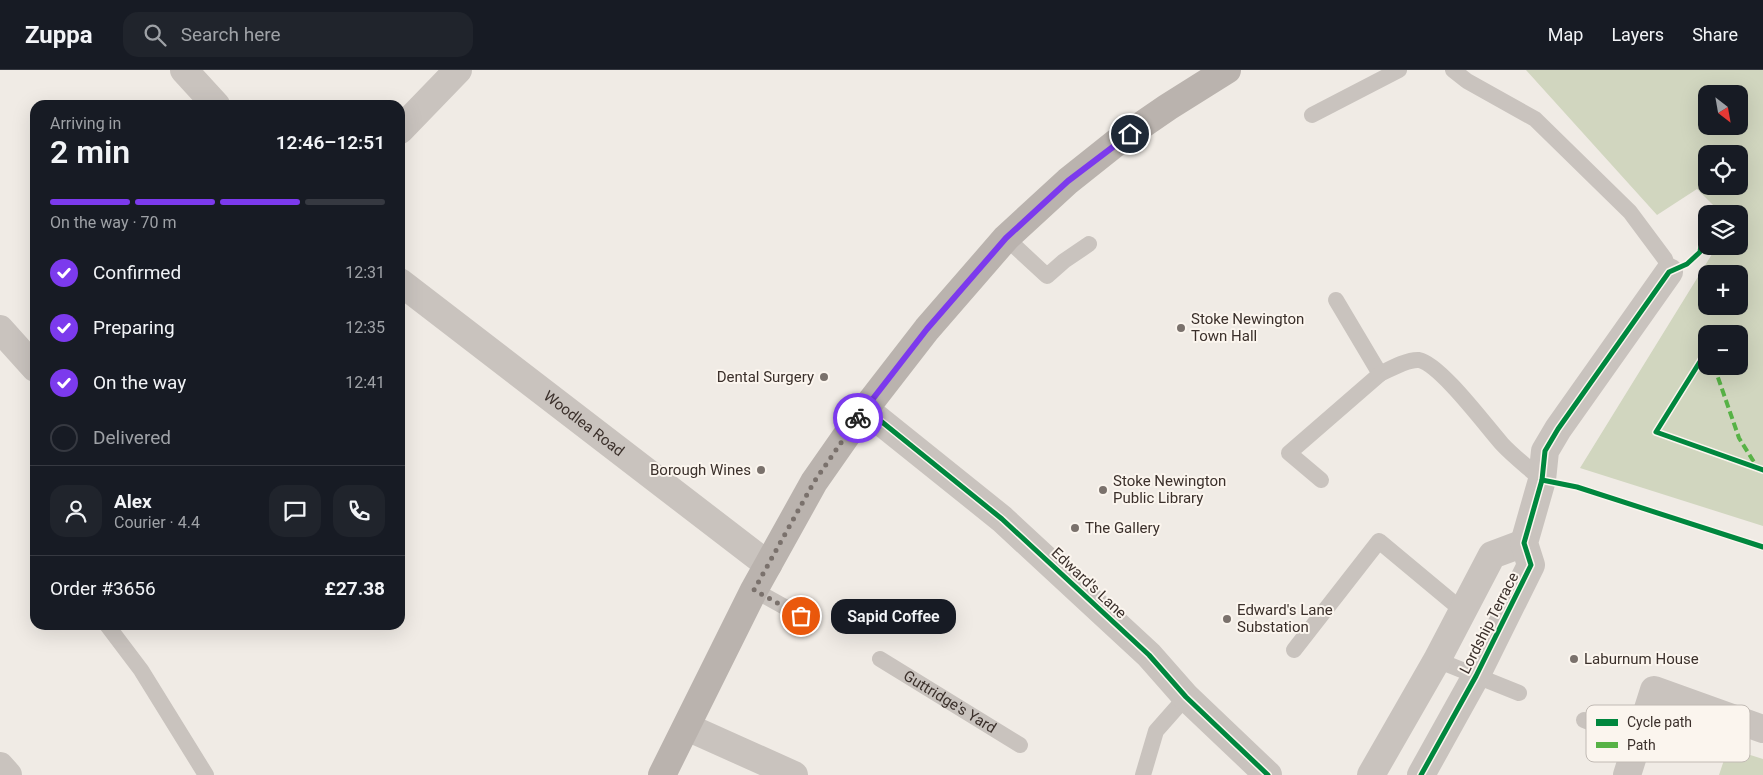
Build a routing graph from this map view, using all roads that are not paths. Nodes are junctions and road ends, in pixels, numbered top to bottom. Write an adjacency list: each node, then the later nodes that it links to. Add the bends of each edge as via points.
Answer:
1 (184, 70): 6 (street)
2 (458, 70): 8 (street)
3 (1399, 70): 7 (lane)
4 (1453, 70): 11 (lane, via 1534,119 1630,212 1665,259)
5 (1215, 73): 9 (main road, via 1089,164)
6 (211, 100)
7 (1312, 115)
8 (405, 125)
9 (1006, 238): 10 (lane, via 1047,276); 17 (main road, via 927,329)
10 (1089, 244)
11 (1669, 272): 19 (street, via 1558,429 1545,451)
12 (405, 286): 21 (street, Woodlea Road)
13 (1336, 300): 16 (lane)
14 (0, 329): 15 (street)
15 (30, 362)
16 (1380, 374): 18 (lane, via 1289,454); 19 (lane, via 1394,366 1418,360 1431,365 1503,445)
17 (865, 409): 21 (main road, via 814,482); 31 (street, Edward's Lane, via 1002,519 1149,655)
18 (1321, 480)
19 (1542, 480): 20 (street)
20 (1524, 543): 23 (street, Lordship Terrace, via 1492,555); 29 (street, Lordship Terrace, via 1532,565)
21 (768, 565): 22 (main road)
22 (754, 590): 24 (lane); 35 (main road)
23 (1463, 611): 26 (lane, via 1380,541); 28 (street, Lordship Terrace)
24 (801, 616)
25 (111, 630): 41 (lane, via 141,670)
26 (1294, 650)
27 (880, 659): 37 (lane, Guttridge's Yard)
28 (1437, 660): 29 (lane); 46 (street, Lordship Terrace)
29 (1476, 676): 30 (lane); 47 (street, Lordship Terrace)
30 (1519, 693)
31 (1186, 697): 44 (lane, via 1156,731); 45 (street, Edward's Lane)
32 (1652, 705): 33 (street, via 1654,690)
33 (1696, 705)
34 (1750, 724): 36 (street)
35 (687, 727): 42 (main road); 43 (street)
36 (1763, 729)
37 (1020, 745)
38 (1635, 762): 48 (street)
39 (0, 766): 40 (street)
40 (8, 775)
41 (206, 775)
42 (662, 775)
43 (794, 775)
44 (1143, 775)
45 (1268, 775)
46 (1372, 775)
47 (1421, 775)
48 (1627, 775)

